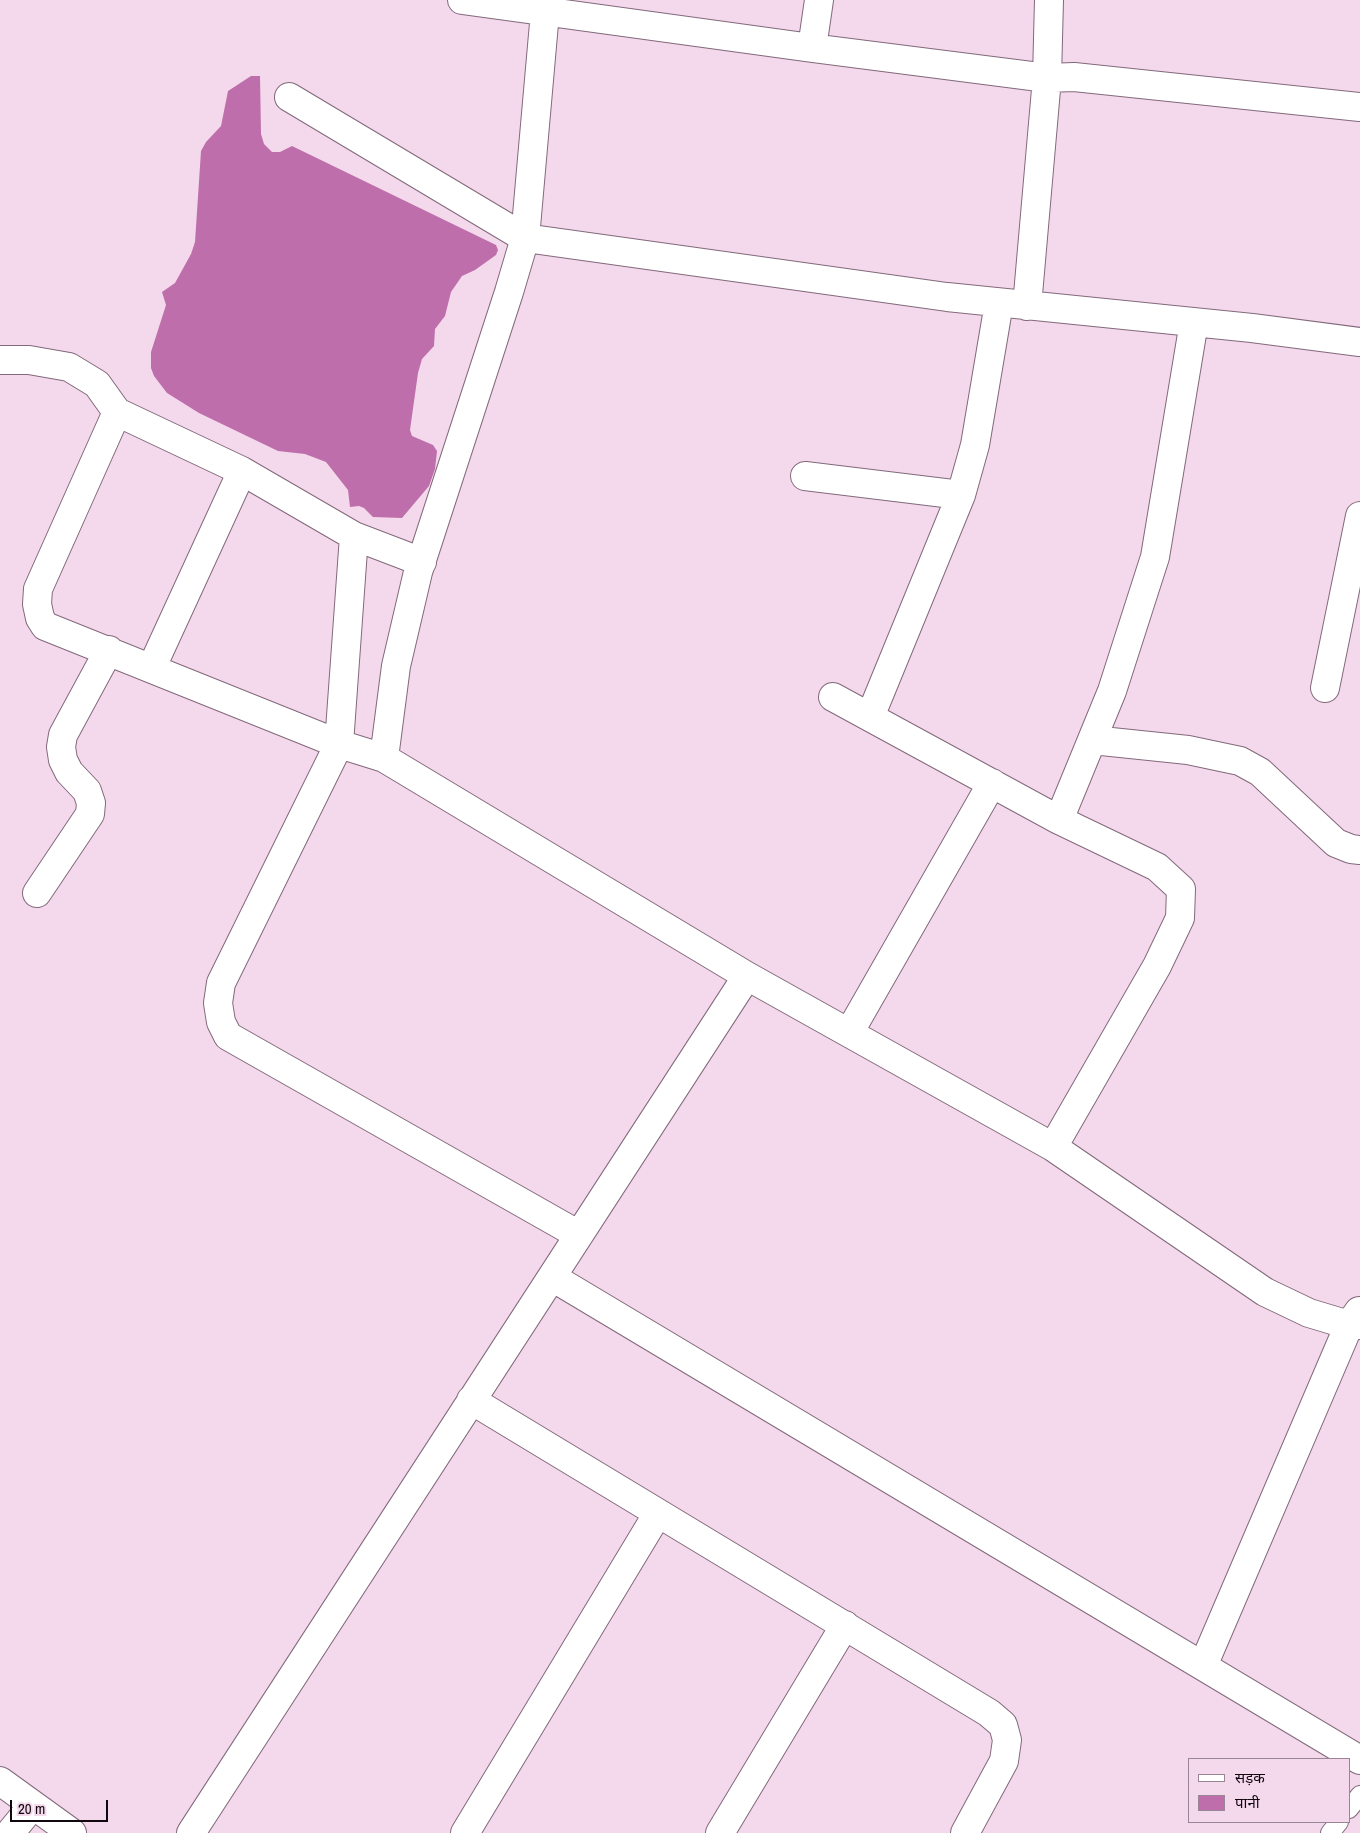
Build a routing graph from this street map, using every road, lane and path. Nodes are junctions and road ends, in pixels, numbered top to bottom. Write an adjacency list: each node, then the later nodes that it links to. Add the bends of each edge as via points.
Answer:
1 (462, 0): 5 (street)
2 (819, 0): 6 (street)
3 (1049, 0): 7 (street)
4 (607, 10): 5 (street); 6 (street)
5 (545, 12): 10 (street)
6 (812, 48): 7 (street)
7 (1047, 78): 9 (street); 12 (street)
8 (289, 97): 10 (street)
9 (1360, 107)
10 (525, 238): 11 (street); 22 (street)
11 (999, 303): 12 (street); 19 (street, via 975,445)
12 (1027, 306): 13 (street)
13 (1194, 322): 14 (street); 28 (street, via 1155,557 1112,691)
14 (1360, 342)
15 (0, 360): 16 (street, via 29,360 69,367 97,384)
16 (117, 412): 17 (street); 23 (street, via 38,589 37,604 40,618 46,626)
17 (242, 471): 21 (street); 24 (street)
18 (805, 476): 19 (street)
19 (961, 495): 27 (street)
20 (1360, 516): 25 (street)
21 (354, 536): 22 (street); 29 (street)
22 (422, 562): 30 (street, via 396,666)
23 (109, 650): 24 (street); 34 (street, via 63,735 61,747 69,772 87,791 90,814)
24 (152, 667): 29 (street)
25 (1325, 688)
26 (834, 697): 27 (street)
27 (870, 717): 31 (street)
28 (1092, 740): 32 (street); 33 (street, via 1188,750 1240,761 1260,772 1336,843)
29 (339, 744): 30 (street); 38 (street, via 221,983 218,1003 221,1022 228,1036)
30 (384, 758): 35 (street)
31 (992, 783): 32 (street); 36 (street)
32 (1059, 820): 37 (street, via 1157,867 1181,889 1180,918 1157,966)
33 (1360, 850)
34 (37, 893)
35 (747, 976): 36 (street); 38 (street)
36 (849, 1033): 37 (street)
37 (1053, 1147): 40 (street, via 1265,1292 1309,1312)
38 (579, 1235): 39 (street)
39 (552, 1277): 41 (street); 44 (street)
40 (1356, 1320): 44 (street)
41 (472, 1400): 42 (street); 53 (street)
42 (658, 1513): 43 (street); 54 (street)
43 (844, 1626): 55 (street); 56 (street, via 989,1713 1003,1725 1007,1740 1004,1761)
44 (1203, 1666): 45 (street)
45 (1360, 1760)
46 (0, 1780): 48 (street)
47 (1360, 1795): 49 (lane)
48 (33, 1806): 51 (street); 52 (street)
49 (1350, 1808)
50 (1338, 1823): 57 (lane)
51 (10, 1833)
52 (72, 1833)
53 (191, 1833)
54 (465, 1833)
55 (720, 1833)
56 (965, 1833)
57 (1330, 1833)

